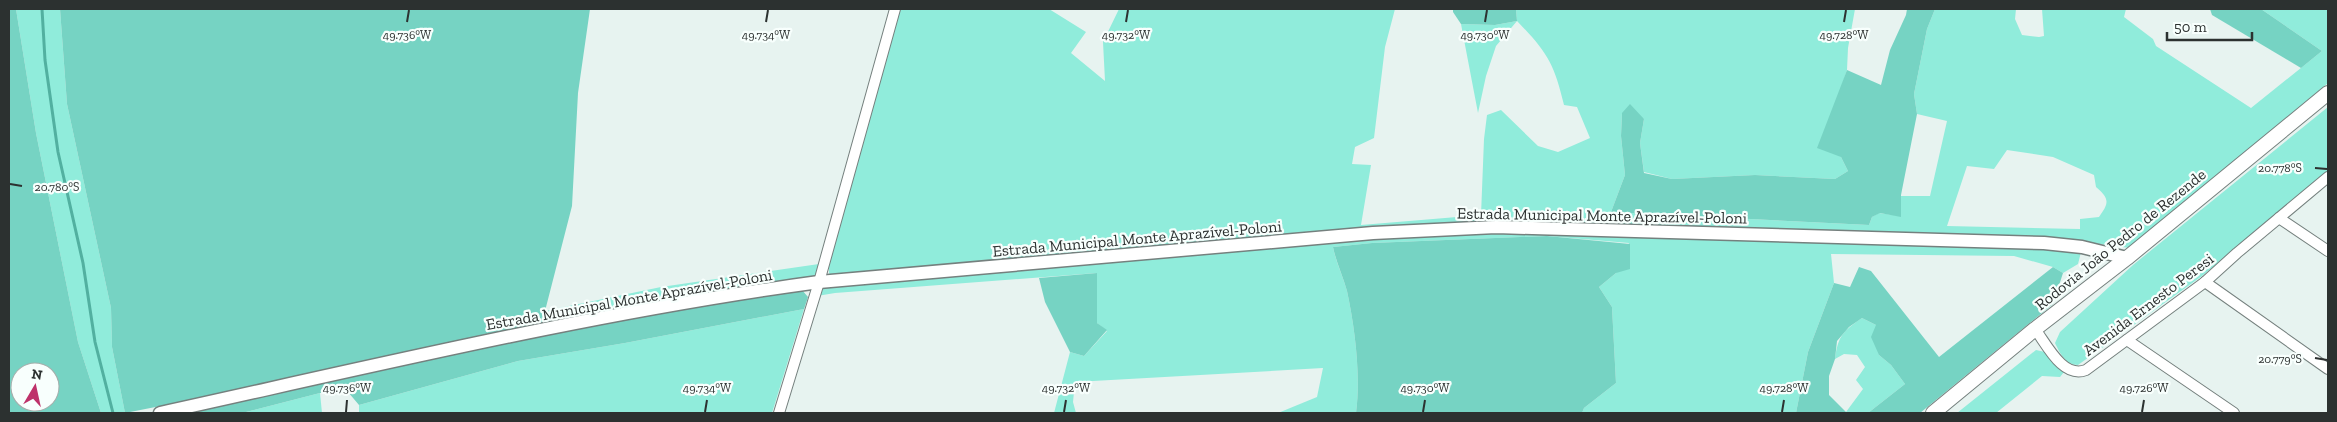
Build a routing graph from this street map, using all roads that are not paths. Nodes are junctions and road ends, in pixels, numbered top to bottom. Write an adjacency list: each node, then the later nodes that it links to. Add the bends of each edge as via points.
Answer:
1 (895, 9): 7 (street)
2 (2328, 93): 6 (main road, Rodovia João Pedro de Rezende)
3 (2328, 177): 4 (street, Avenida Ernesto Peresi)
4 (2279, 218): 5 (street); 8 (street, Avenida Ernesto Peresi)
5 (2328, 251)
6 (2127, 258): 7 (street, Estrada Municipal Monte Aprazível-Poloni, via 2082,247 2044,243 1496,227 1374,234); 9 (main road, Rodovia João Pedro de Rezende)
7 (818, 282): 12 (street, Estrada Municipal Monte Aprazível-Poloni, via 672,304); 13 (street)
8 (2205, 282): 10 (street, Avenida Ernesto Peresi); 11 (street)
9 (2035, 329): 10 (street, Avenida Ernesto Peresi, via 2066,369 2073,372 2086,370); 14 (main road, Rodovia João Pedro de Rezende)
10 (2127, 340): 15 (street)
11 (2328, 369)
12 (160, 413)
13 (779, 413)
14 (1933, 413)
15 (2234, 413)

